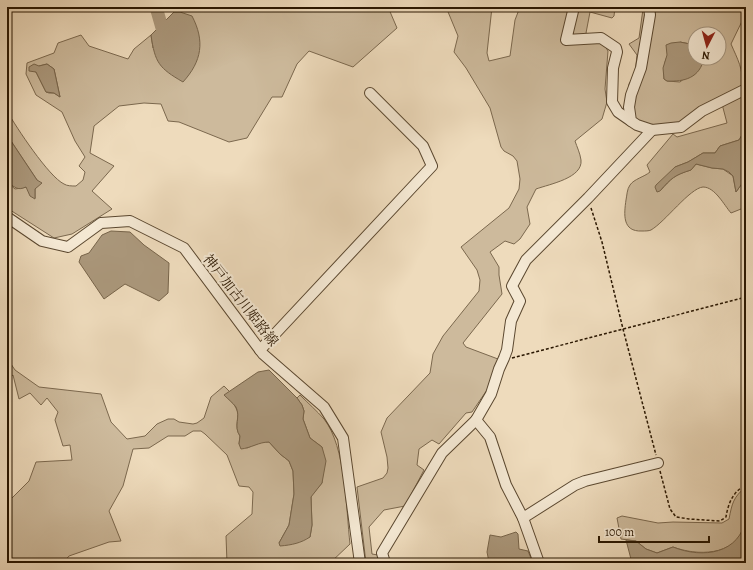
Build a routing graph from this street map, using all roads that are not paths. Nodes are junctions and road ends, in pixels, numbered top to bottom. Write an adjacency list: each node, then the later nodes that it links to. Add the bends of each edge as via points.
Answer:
1 (574, 7): 5 (street, via 566,40 601,38 616,48 612,102 618,112)
2 (649, 7): 5 (street, via 650,15 641,68 629,107)
3 (746, 89): 6 (street, via 702,111 681,127)
4 (370, 93): 8 (street, via 423,146 432,166)
5 (631, 121): 6 (street)
6 (652, 130): 9 (street, via 526,260 512,286 520,301 511,321 507,350 490,394)
7 (7, 217): 8 (street, 神戸加古川姫路線, via 42,241 68,248 101,223 130,221 184,248)
8 (260, 350): 12 (street, 神戸加古川姫路線, via 324,407 343,438)
9 (476, 420): 11 (street, via 490,437 506,485); 13 (street, via 442,453 385,547 382,553)
10 (658, 463): 11 (street, via 575,485)
11 (523, 518): 14 (street)
12 (360, 563)
13 (384, 563)
14 (539, 563)

